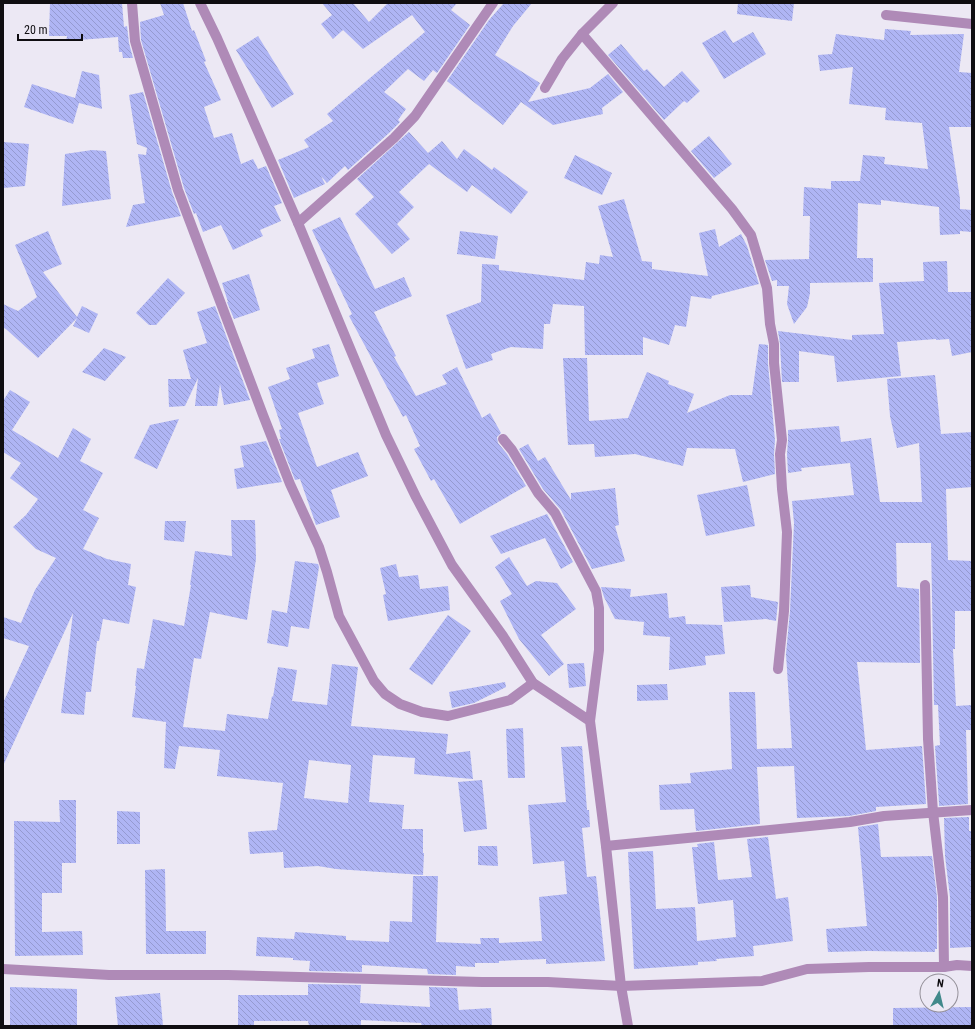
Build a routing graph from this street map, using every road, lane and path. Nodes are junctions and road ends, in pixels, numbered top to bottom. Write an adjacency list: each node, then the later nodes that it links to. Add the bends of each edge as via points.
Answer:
1 (132, 3): 13 (street, via 135,41 178,190 265,422 319,547 339,616 374,681 385,694 400,704 422,712 448,716 510,700)
2 (200, 3): 9 (street, via 218,38)
3 (493, 3): 9 (street, via 415,116 394,138)
4 (613, 3): 7 (street)
5 (886, 15): 6 (street)
6 (972, 24)
7 (582, 34): 8 (street, via 562,59); 12 (street, via 732,209 751,235 767,288 782,440 780,454 787,532 784,611)
8 (545, 88)
9 (298, 222): 13 (street, via 386,435 416,497 452,566)
10 (503, 439): 14 (street, via 538,493 555,513 596,591 599,608 599,650)
11 (925, 585): 16 (street, via 928,739)
12 (778, 669)
13 (533, 682): 14 (street)
14 (590, 721): 17 (street)
15 (972, 810): 16 (street)
16 (933, 812): 17 (street); 19 (street, via 943,897)
17 (606, 846): 21 (street)
18 (972, 966): 19 (street)
19 (944, 967): 21 (street, via 808,969 762,981)
20 (3, 969): 21 (street, via 108,974 228,974)
21 (621, 986): 22 (street)
22 (628, 1026)

